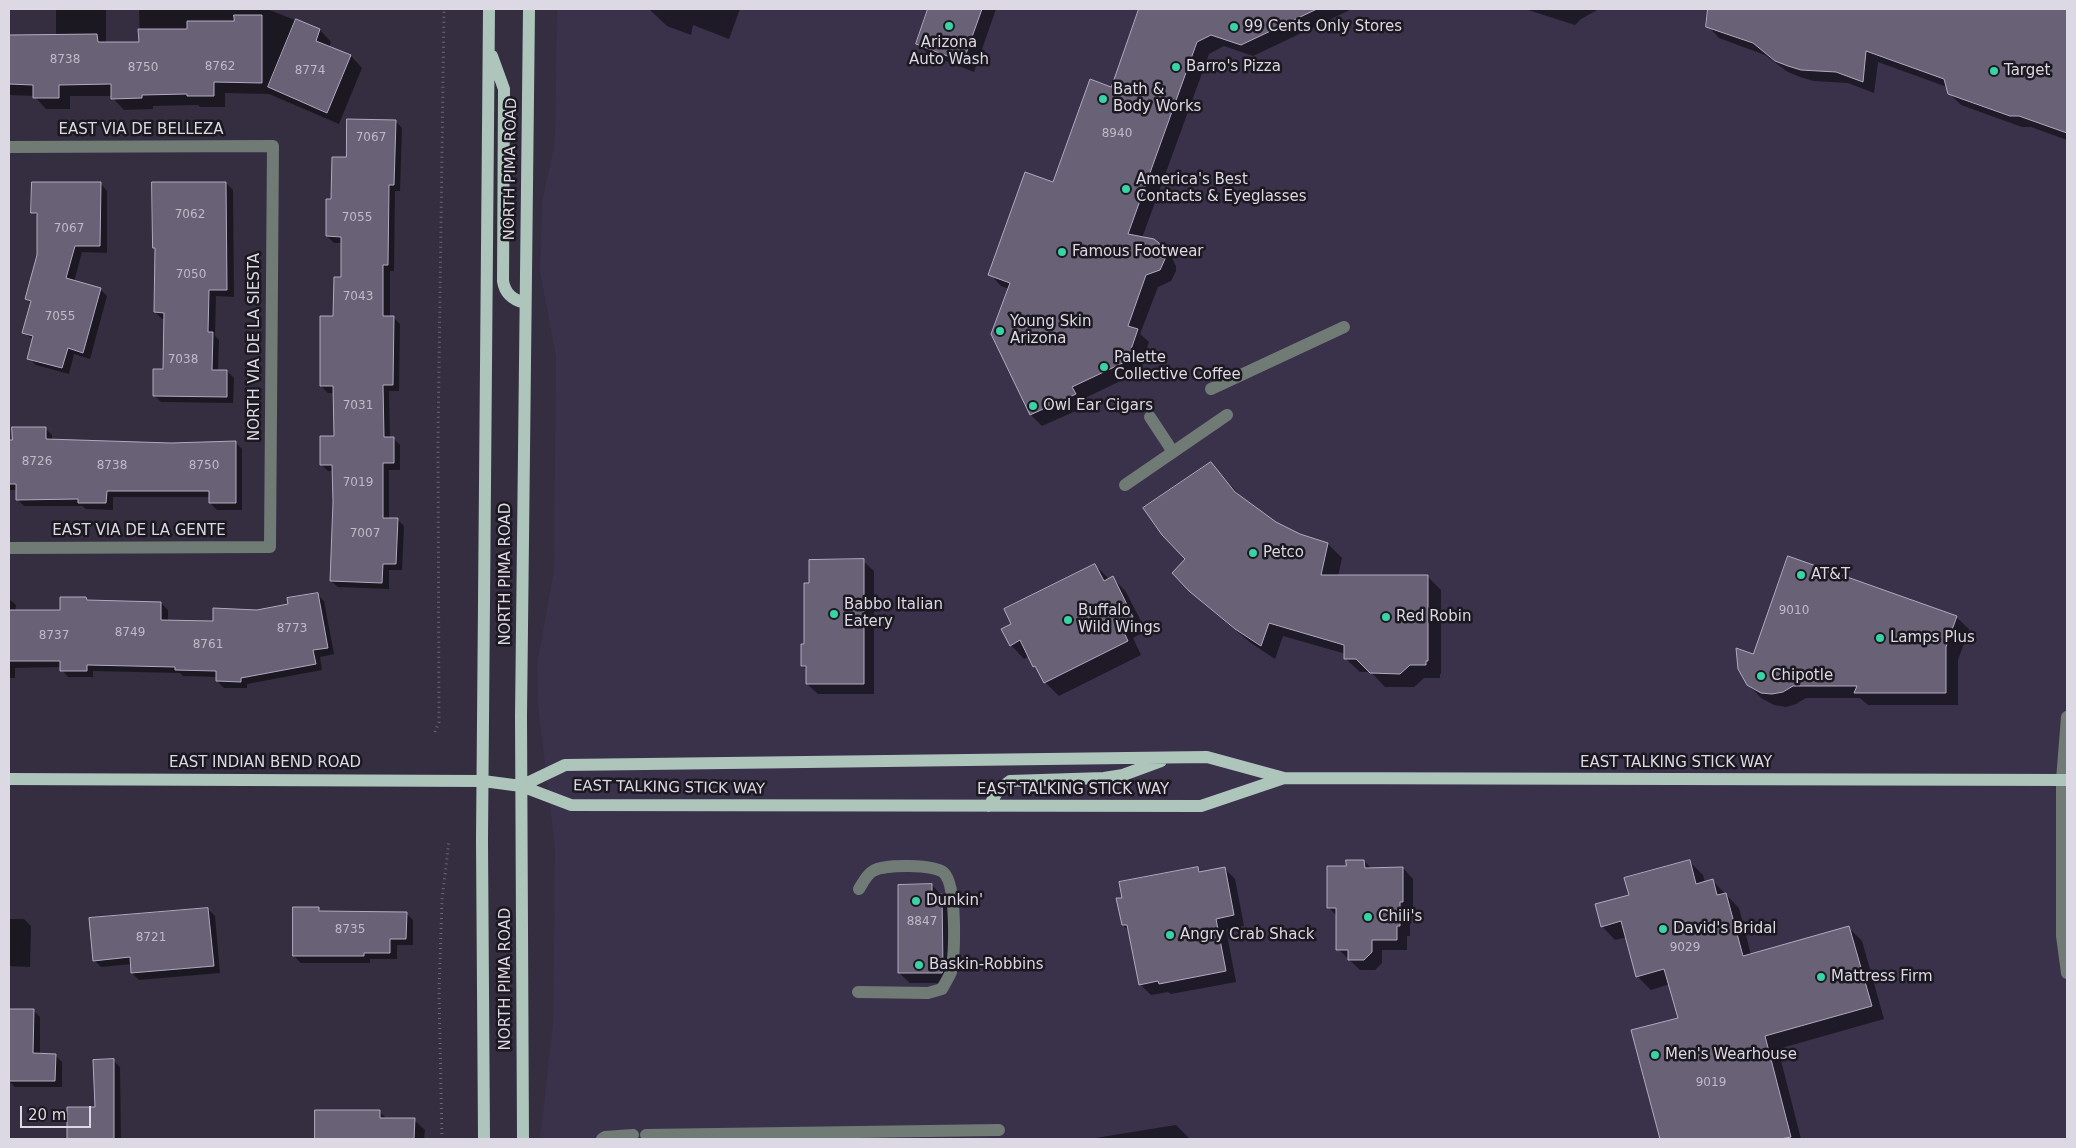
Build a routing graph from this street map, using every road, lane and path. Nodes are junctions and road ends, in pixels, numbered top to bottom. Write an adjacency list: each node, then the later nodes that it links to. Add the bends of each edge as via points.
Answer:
1 (444, 9): 17 (path, via 438,440 439,722)
2 (489, 9): 4 (main road, NORTH PIMA ROAD)
3 (529, 9): 7 (main road, NORTH PIMA ROAD)
4 (489, 48): 7 (main road, via 504,89 503,281 505,290); 22 (main road, NORTH PIMA ROAD)
5 (273, 146): 6 (street, EAST VIA DE BELLEZA); 14 (street, NORTH VIA DE LA SIESTA)
6 (9, 147)
7 (525, 303): 23 (main road, NORTH PIMA ROAD)
8 (1344, 328): 9 (street)
9 (1211, 389)
10 (1227, 415): 12 (street)
11 (1150, 417): 12 (street)
12 (1173, 452): 13 (street)
13 (1125, 485)
14 (270, 547): 15 (street, EAST VIA DE LA GENTE)
15 (9, 548)
16 (2067, 717): 21 (street)
17 (435, 732)
18 (1170, 758): 19 (main road, EAST TALKING STICK WAY, via 1207,757); 23 (main road, EAST TALKING STICK WAY, via 565,765); 24 (main road, via 1123,775 1104,778 1010,781 999,789)
19 (1284, 778): 21 (main road, EAST TALKING STICK WAY); 24 (main road, EAST TALKING STICK WAY, via 1201,806)
20 (9, 779): 22 (main road, EAST INDIAN BEND ROAD)
21 (2065, 780): 27 (street, via 2062,936)
22 (483, 781): 23 (main road, EAST INDIAN BEND ROAD); 34 (main road, NORTH PIMA ROAD)
23 (521, 786): 24 (main road, EAST TALKING STICK WAY, via 571,805); 35 (main road, NORTH PIMA ROAD)
24 (989, 806)
25 (450, 841): 33 (path, via 442,900 439,992)
26 (859, 889): 28 (street, via 872,871 888,867 929,867 943,872 953,896 953,951 950,973 942,989 928,993)
27 (2067, 973)
28 (858, 992)
29 (999, 1130): 32 (street)
30 (633, 1135): 36 (street)
31 (646, 1135): 32 (street)
32 (727, 1137)
33 (442, 1139)
34 (484, 1139)
35 (523, 1139)
36 (602, 1139)

